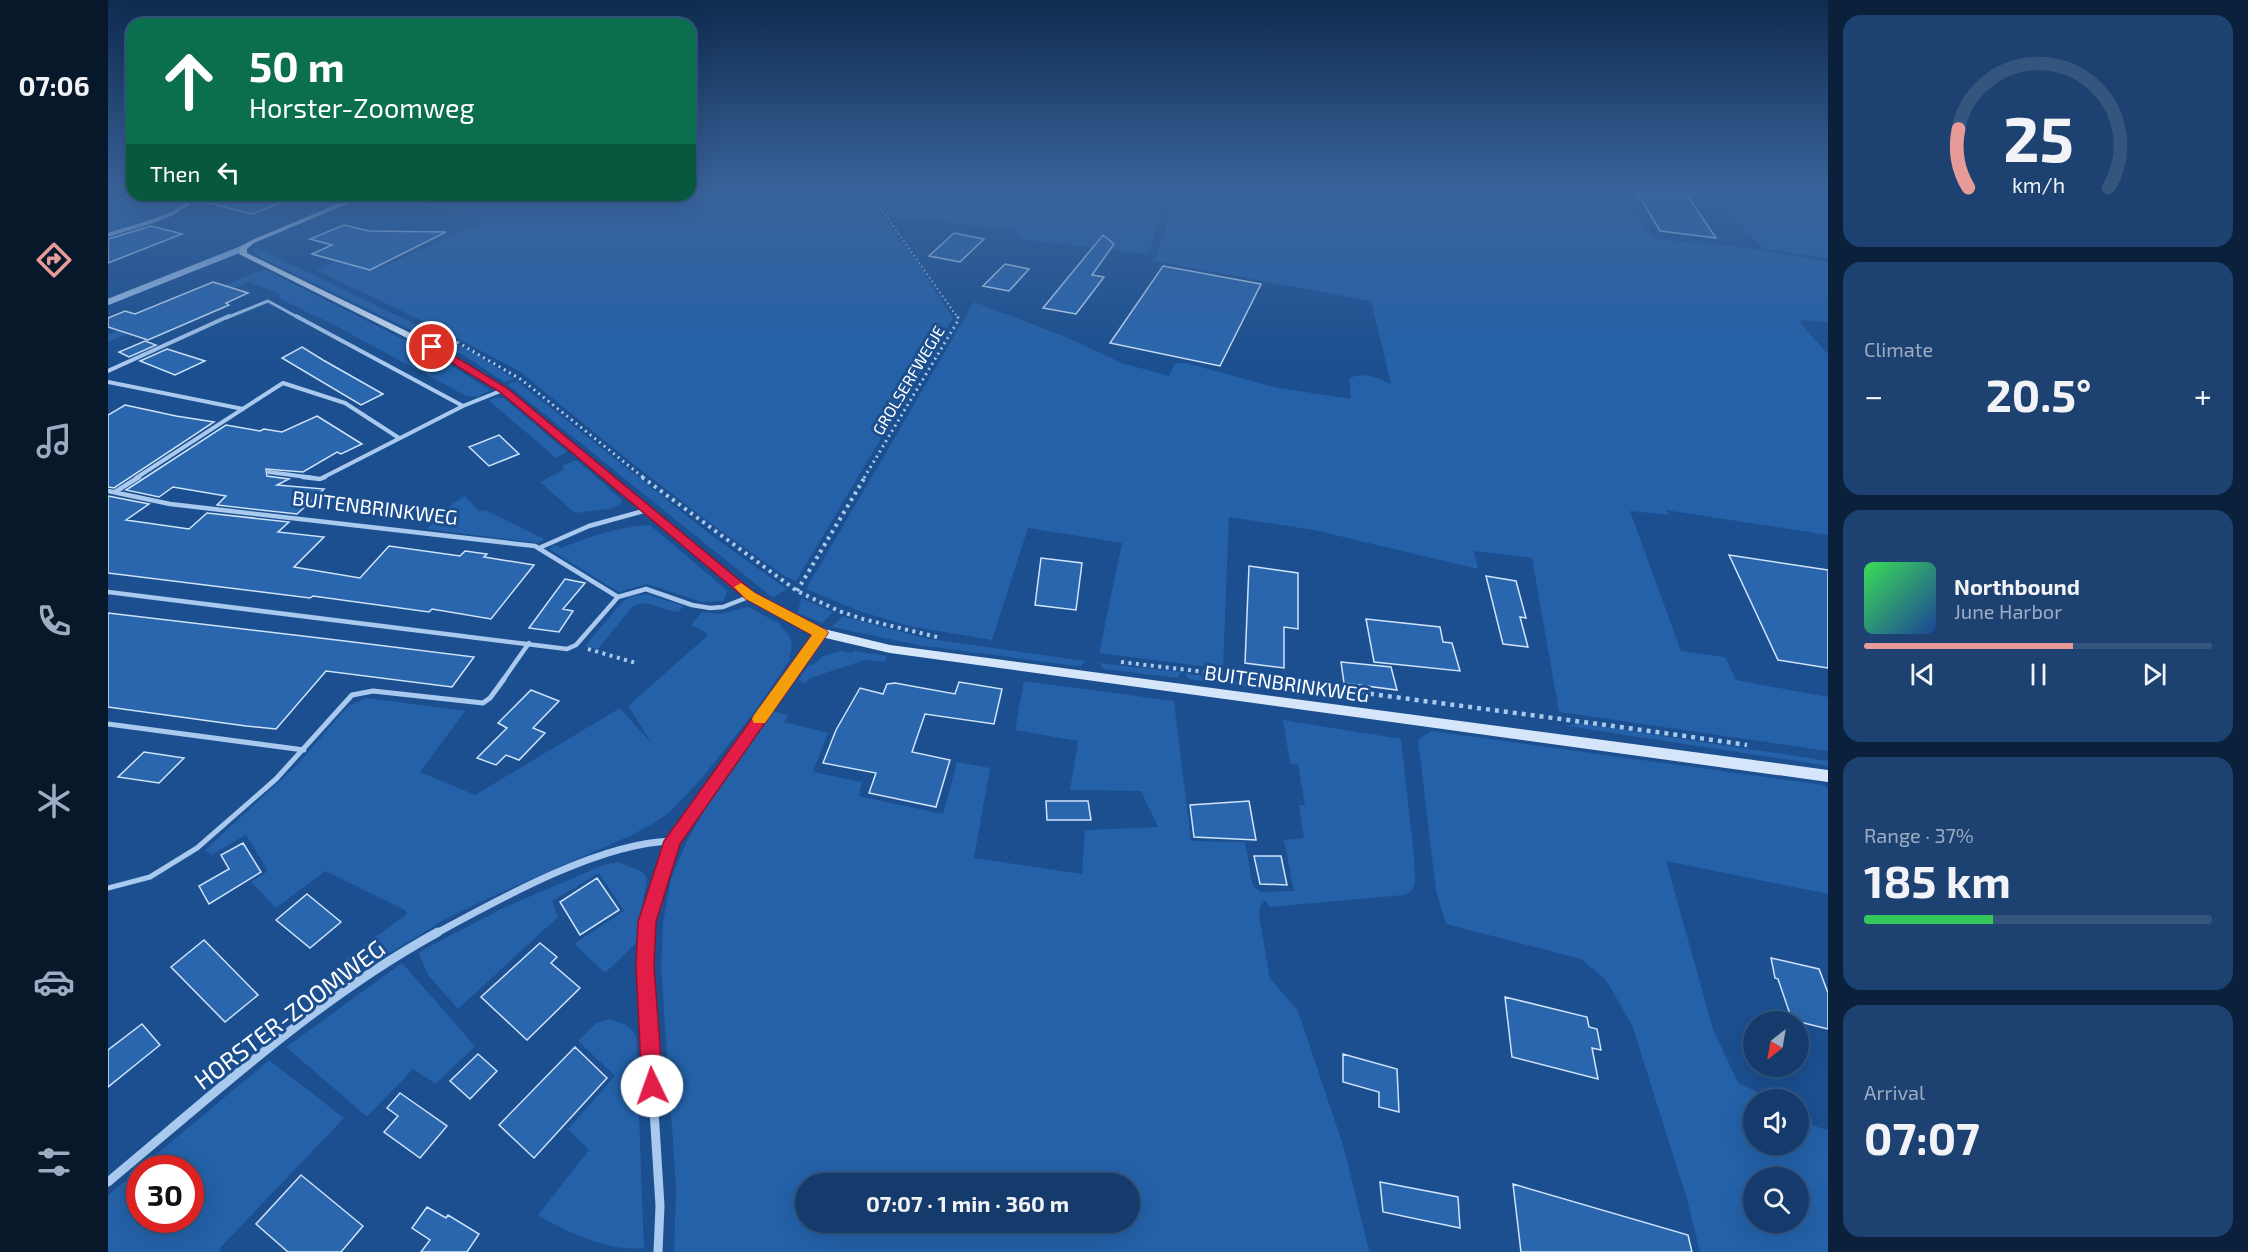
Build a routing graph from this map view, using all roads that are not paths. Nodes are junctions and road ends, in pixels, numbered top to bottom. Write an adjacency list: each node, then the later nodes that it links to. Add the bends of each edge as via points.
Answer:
1 (244, 248): 2 (street); 5 (main road, BUITENBRINKWEG, via 246,256 432,347)
2 (108, 302)
3 (108, 371): 6 (lane, via 268,301)
4 (108, 382): 7 (lane)
5 (503, 390): 6 (lane, BUITENBRINKWEG); 12 (main road, BUITENBRINKWEG)
6 (463, 406): 8 (lane, BUITENBRINKWEG)
7 (243, 409): 8 (lane, via 283,383 345,403); 11 (lane)
8 (399, 438): 9 (lane, BUITENBRINKWEG, via 320,479)
9 (269, 472)
10 (108, 491): 11 (lane, BUITENBRINKWEG)
11 (115, 492): 13 (lane, BUITENBRINKWEG, via 170,504)
12 (648, 509): 13 (lane, via 590,526); 15 (main road, BUITENBRINKWEG)
13 (539, 548): 16 (lane, BUITENBRINKWEG)
14 (108, 592): 18 (lane)
15 (751, 596): 16 (lane, via 714,608 645,589); 17 (main road, BUITENBRINKWEG)
16 (618, 597): 18 (lane, via 576,645 567,649)
17 (821, 633): 21 (main road, BUITENBRINKWEG, via 890,649); 22 (street)
18 (529, 644): 20 (lane, via 483,703 362,692 346,700)
19 (108, 724): 20 (lane)
20 (304, 750): 23 (lane, via 197,848 150,877)
21 (1828, 776)
22 (673, 841): 24 (street, HORSTER-ZOOMWEG, via 643,842 568,869 426,939 322,1007); 25 (street, via 647,922 645,967 660,1206)
23 (108, 888)
24 (108, 1182)
25 (658, 1252)

